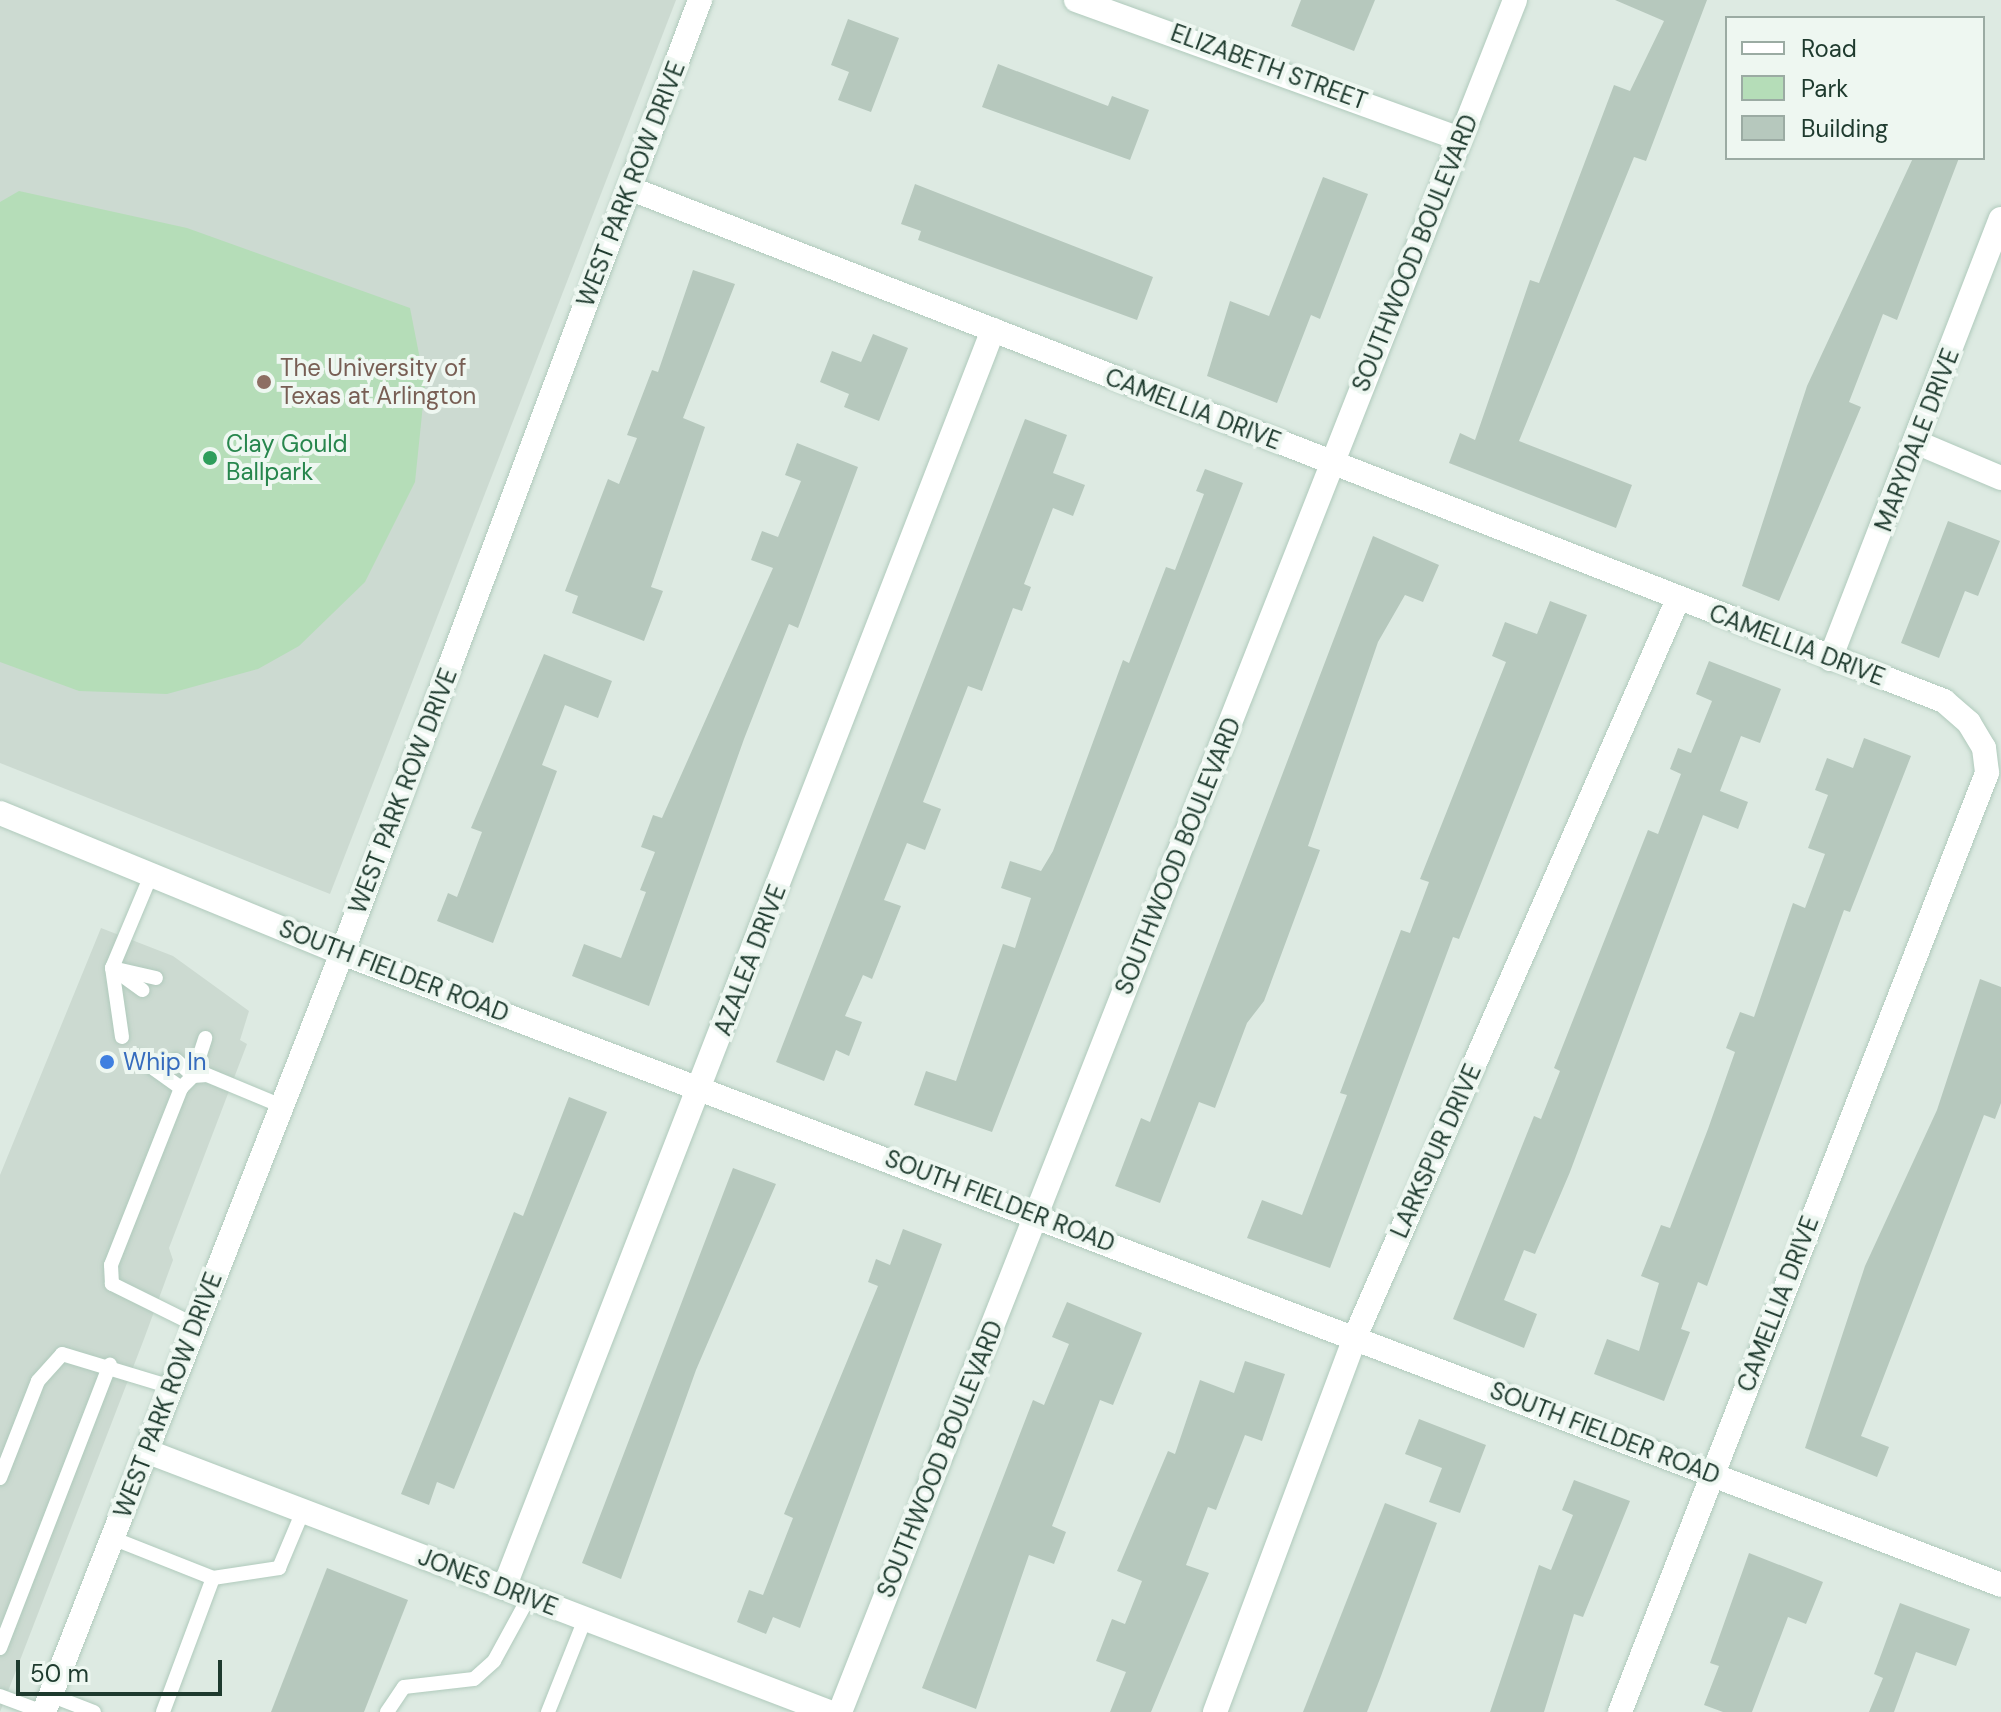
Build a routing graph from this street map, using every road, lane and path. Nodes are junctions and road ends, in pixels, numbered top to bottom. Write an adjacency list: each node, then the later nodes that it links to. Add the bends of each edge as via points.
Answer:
1 (700, 0): 5 (street, WEST PARK ROW DRIVE)
2 (1076, 0): 4 (street, ELIZABETH STREET)
3 (1515, 0): 4 (street, SOUTHWOOD BOULEVARD)
4 (1460, 139): 9 (street, SOUTHWOOD BOULEVARD)
5 (629, 188): 7 (street, CAMELLIA DRIVE); 15 (street, WEST PARK ROW DRIVE)
6 (2001, 219): 8 (street, MARYDALE DRIVE)
7 (993, 330): 9 (street, CAMELLIA DRIVE); 26 (street, AZALEA DRIVE)
8 (1918, 443): 10 (street); 12 (street, MARYDALE DRIVE)
9 (1333, 464): 11 (street, CAMELLIA DRIVE); 29 (street, SOUTHWOOD BOULEVARD)
10 (2001, 478)
11 (1678, 599): 12 (street, CAMELLIA DRIVE); 31 (street, LARKSPUR DRIVE)
12 (1830, 659): 35 (street, CAMELLIA DRIVE, via 1944,701 1984,748 1987,773)
13 (0, 813): 14 (street, SOUTH FIELDER ROAD)
14 (151, 875): 15 (street, SOUTH FIELDER ROAD); 16 (lane)
15 (342, 953): 26 (street, SOUTH FIELDER ROAD); 28 (street, WEST PARK ROW DRIVE)
16 (112, 968): 17 (lane); 18 (lane); 19 (lane); 20 (lane)
17 (156, 978)
18 (142, 990)
19 (127, 1002)
20 (122, 1037)
21 (205, 1038): 25 (lane)
22 (189, 1049): 25 (lane)
23 (139, 1058): 27 (lane)
24 (176, 1060): 25 (lane)
25 (193, 1076): 27 (lane); 28 (lane)
26 (701, 1086): 29 (street, SOUTH FIELDER ROAD); 41 (street, AZALEA DRIVE)
27 (181, 1088): 30 (lane, via 111,1265 112,1284)
28 (282, 1106): 30 (street, WEST PARK ROW DRIVE)
29 (1036, 1215): 31 (street, SOUTH FIELDER ROAD); 52 (street, SOUTHWOOD BOULEVARD)
30 (195, 1325): 33 (street, WEST PARK ROW DRIVE)
31 (1355, 1337): 35 (street, SOUTH FIELDER ROAD); 53 (street, LARKSPUR DRIVE)
32 (110, 1365): 33 (lane); 36 (lane, via 74,1353 50,1363); 44 (lane)
33 (171, 1387): 34 (street, WEST PARK ROW DRIVE)
34 (146, 1451): 37 (street, JONES DRIVE); 38 (street, WEST PARK ROW DRIVE)
35 (1711, 1474): 40 (street, SOUTH FIELDER ROAD); 54 (street, CAMELLIA DRIVE)
36 (0, 1478)
37 (303, 1511): 39 (lane, via 279,1568); 41 (street, JONES DRIVE)
38 (112, 1538): 39 (lane); 46 (street, WEST PARK ROW DRIVE)
39 (213, 1578): 48 (lane)
40 (2001, 1585)
41 (504, 1588): 42 (street, JONES DRIVE)
42 (529, 1597): 43 (street, JONES DRIVE); 49 (lane, via 494,1661 474,1679 404,1687)
43 (585, 1619): 50 (lane); 51 (street, JONES DRIVE)
44 (0, 1648)
45 (0, 1696): 46 (lane)
46 (46, 1706): 47 (lane)
47 (94, 1712)
48 (163, 1712)
49 (387, 1712)
50 (548, 1712)
51 (829, 1712)
52 (840, 1712)
53 (1215, 1712)
54 (1620, 1712)

